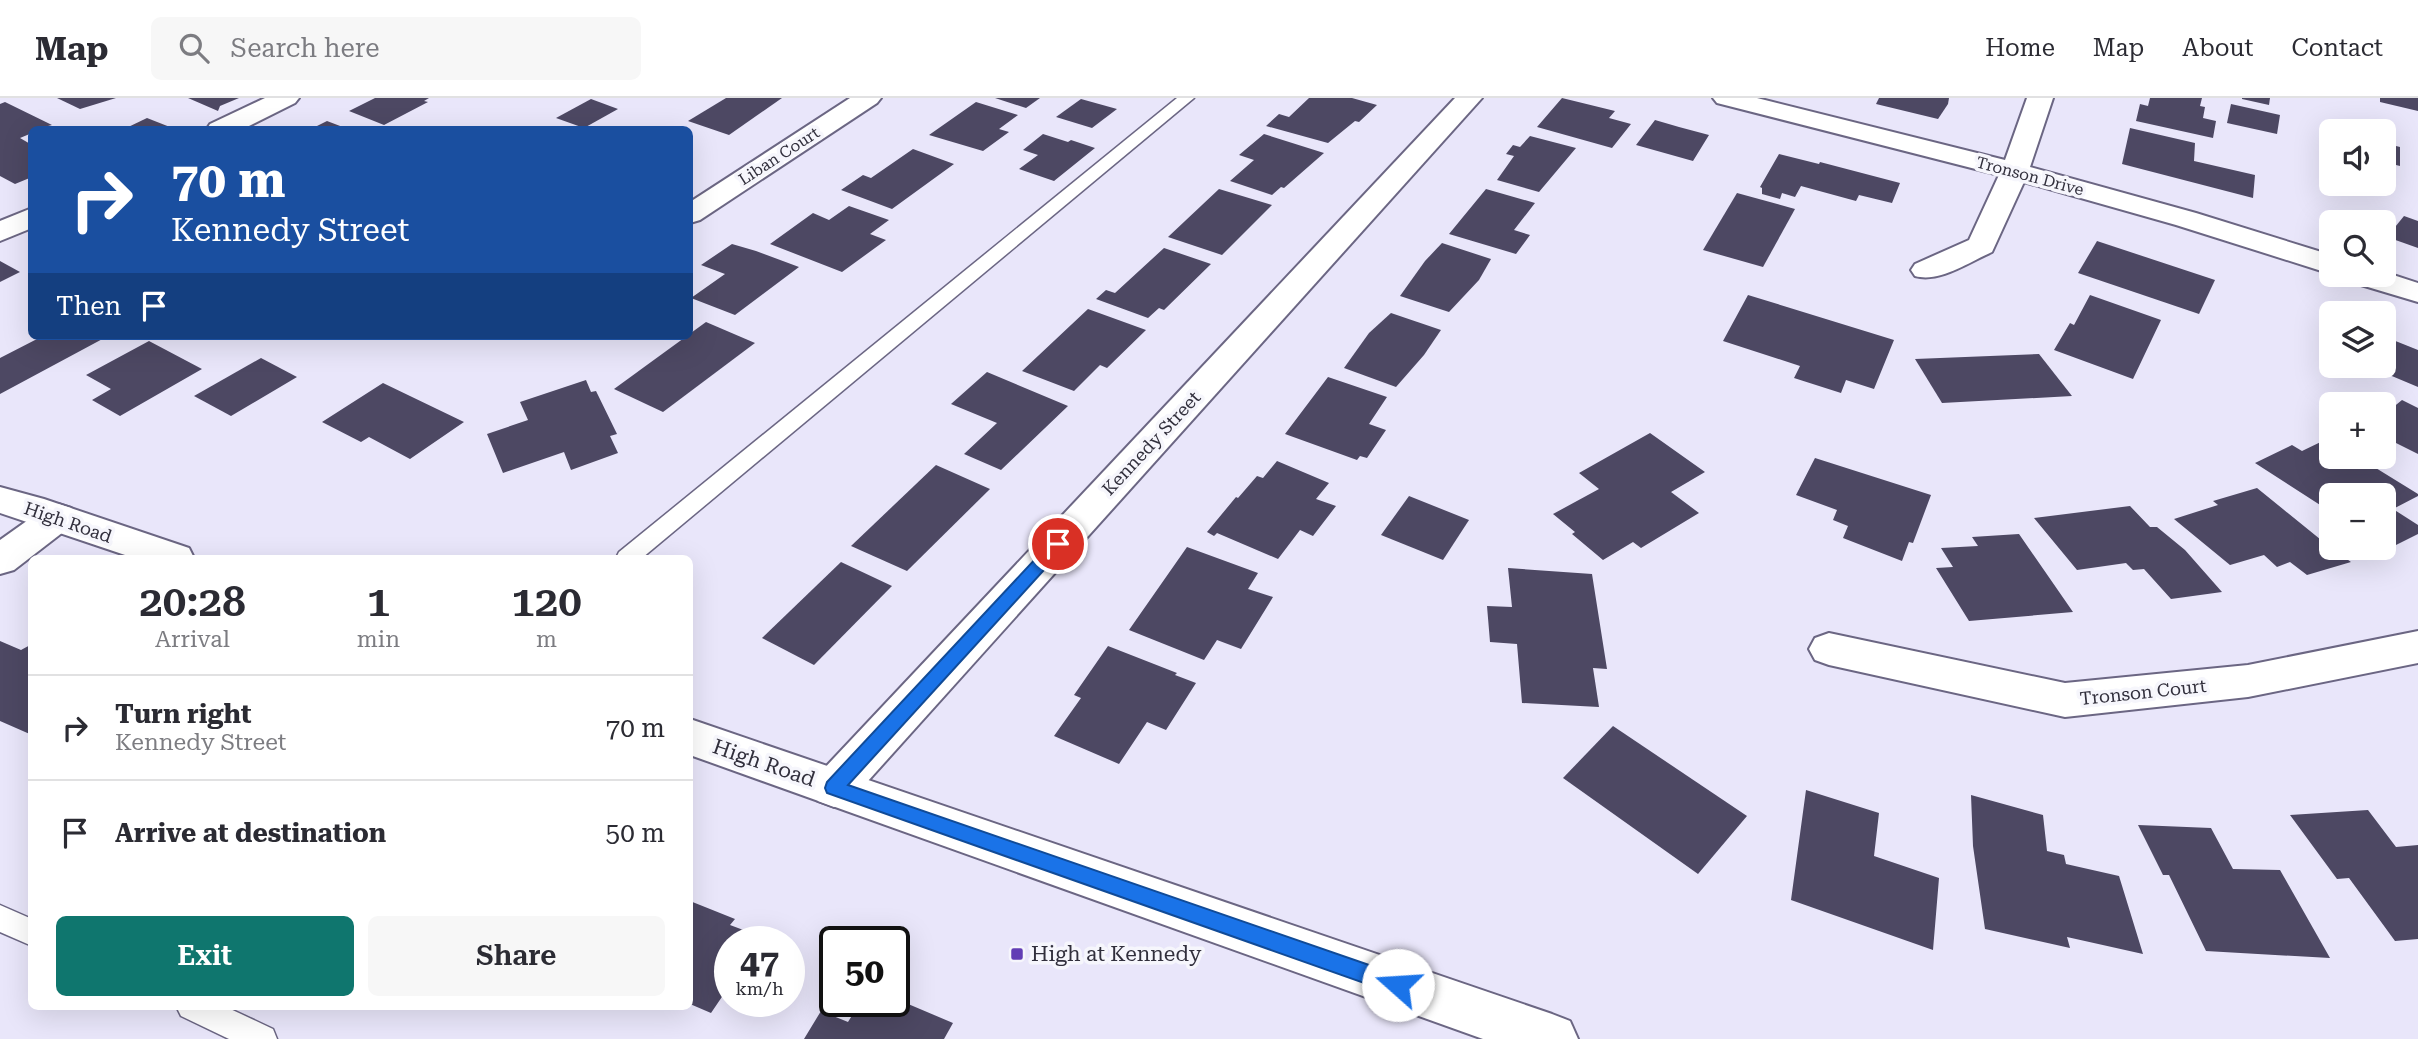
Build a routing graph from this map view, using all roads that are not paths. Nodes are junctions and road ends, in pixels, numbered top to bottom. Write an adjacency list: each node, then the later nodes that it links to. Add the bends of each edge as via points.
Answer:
1 (286, 98): 7 (street)
2 (868, 98): 9 (street, Liban Court)
3 (1186, 98): 19 (lane)
4 (1469, 98): 24 (street, Kennedy Street)
5 (1726, 98): 8 (street, Tronson Drive)
6 (2040, 98): 8 (street)
7 (227, 126)
8 (2015, 170): 12 (street, Tronson Drive); 13 (street, via 1981,246)
9 (693, 212)
10 (28, 220): 11 (street)
11 (0, 232)
12 (2319, 261)
13 (1926, 270)
14 (2396, 286): 15 (street)
15 (2418, 293)
16 (0, 500): 17 (street, High Road)
17 (58, 517): 18 (street, High Road); 20 (street)
18 (166, 555)
19 (631, 555)
20 (0, 560)
21 (2418, 647): 22 (street, Tronson Court, via 2248,681 2065,700)
22 (1829, 649)
23 (693, 738): 24 (street, High Road)
24 (834, 788): 29 (street, High Road)
25 (0, 918): 26 (lane)
26 (28, 931)
27 (200, 1010): 28 (lane)
28 (262, 1039)
29 (1552, 1039)

